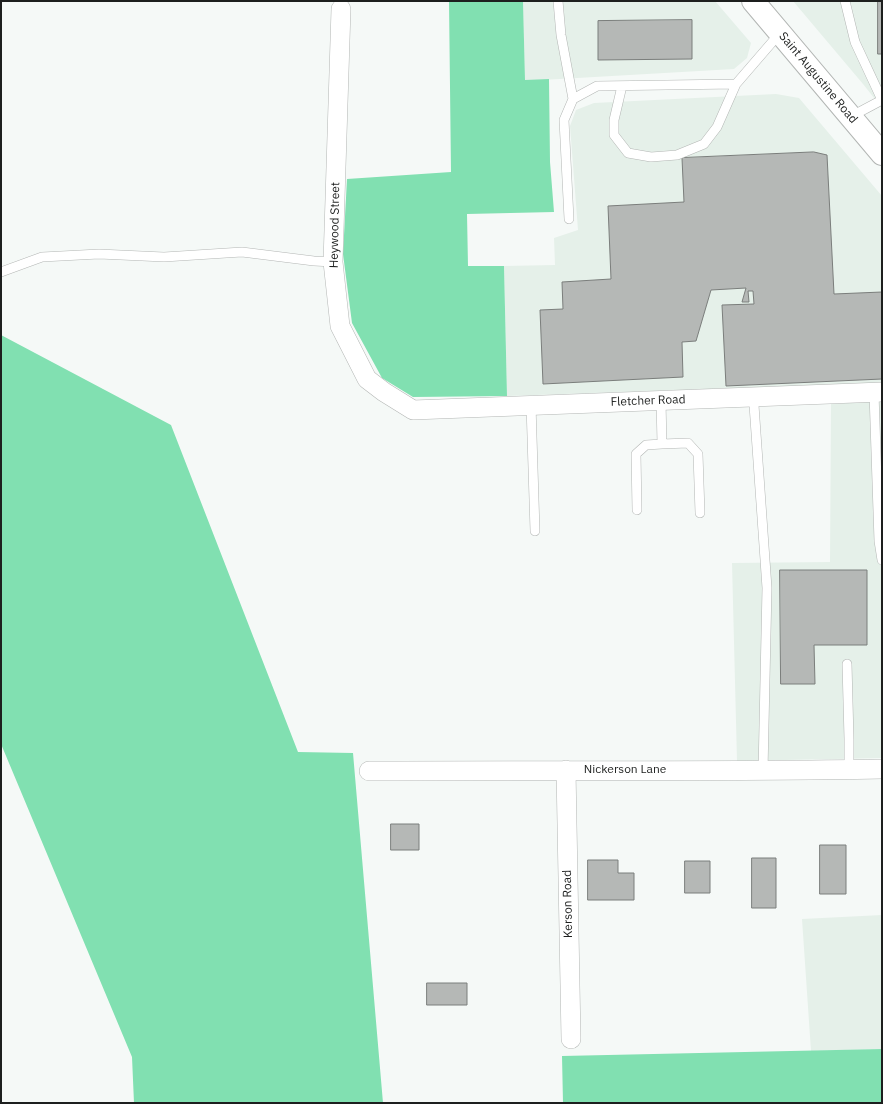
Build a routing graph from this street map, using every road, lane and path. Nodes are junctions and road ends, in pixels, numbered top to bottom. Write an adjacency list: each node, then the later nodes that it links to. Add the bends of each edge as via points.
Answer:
1 (558, 1): 8 (lane, via 561,36)
2 (753, 1): 5 (main road, Saint Augustine Road)
3 (845, 1): 9 (lane, via 855,42 882,100)
4 (341, 10): 12 (street, Heywood Street)
5 (780, 33): 6 (lane); 9 (main road, Saint Augustine Road)
6 (736, 84): 7 (lane); 7 (lane, via 717,127 704,144 677,155 651,157 628,153 614,135 614,120)
7 (622, 86): 8 (lane, via 597,86)
8 (573, 98): 11 (lane, via 564,120)
9 (850, 117): 10 (main road, Saint Augustine Road)
10 (882, 154)
11 (569, 219)
12 (333, 262): 13 (lane, via 242,252 164,258 99,254 42,257); 18 (street, Heywood Street, via 340,326 367,379)
13 (1, 272)
14 (878, 393): 15 (street, Fletcher Road); 23 (lane, via 879,541)
15 (755, 397): 16 (street, Fletcher Road); 29 (lane, via 767,588)
16 (661, 401): 17 (street, Fletcher Road); 19 (lane)
17 (531, 405): 18 (street, Fletcher Road); 22 (lane)
18 (413, 410)
19 (662, 444): 20 (lane, via 646,445 636,454); 21 (lane, via 688,444 698,454)
20 (637, 510)
21 (700, 513)
22 (535, 531)
23 (882, 560)
24 (847, 664): 27 (lane)
25 (882, 769): 27 (street, Nickerson Lane)
26 (566, 770): 28 (street, Nickerson Lane); 29 (street, Nickerson Lane); 30 (street, Kerson Road)
27 (849, 770): 29 (street, Nickerson Lane)
28 (369, 771)
29 (763, 771)
30 (571, 1039)

